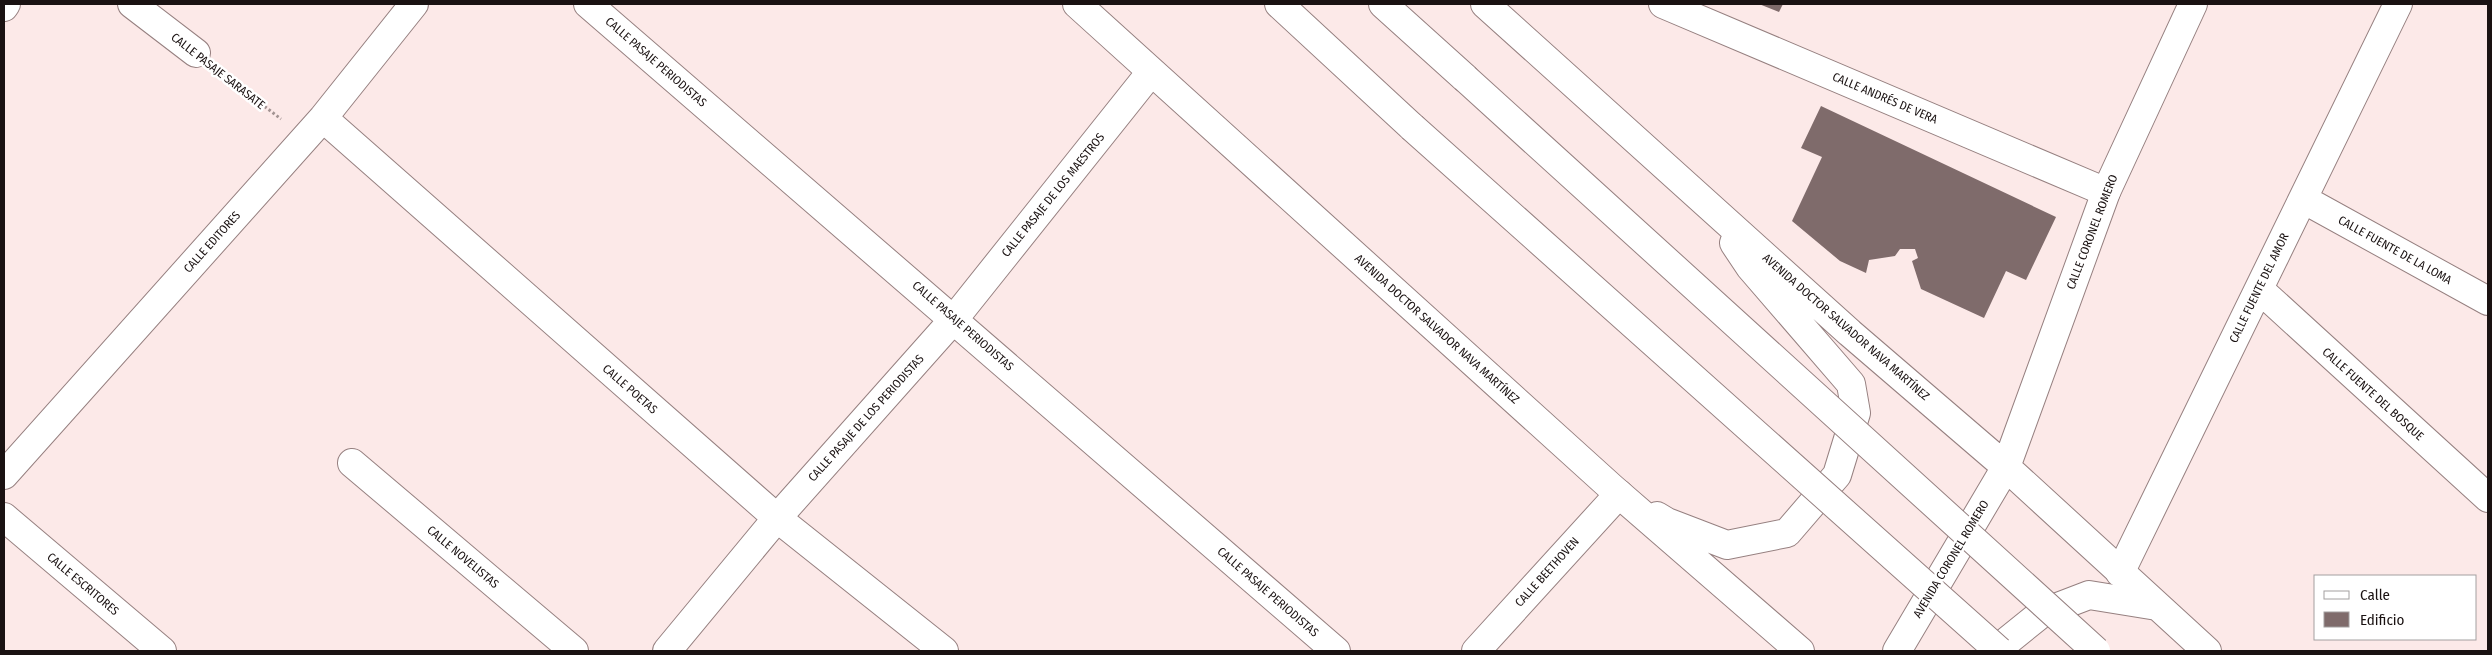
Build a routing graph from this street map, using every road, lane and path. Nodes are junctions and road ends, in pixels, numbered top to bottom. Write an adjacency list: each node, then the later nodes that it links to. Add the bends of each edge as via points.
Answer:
1 (6, 4): 12 (main road)
2 (132, 4): 13 (main road, CALLE PASAJE SARASATE)
3 (414, 4): 15 (main road, CALLE EDITORES)
4 (588, 4): 22 (main road, CALLE PASAJE PERIODISTAS)
5 (1077, 4): 14 (main road, AVENIDA DOCTOR SALVADOR NAVA MARTÍNEZ)
6 (1279, 4): 40 (main road, bridge, via 1412,128)
7 (1383, 4): 41 (main road, bridge)
8 (1485, 4): 19 (main road, AVENIDA DOCTOR SALVADOR NAVA MARTÍNEZ)
9 (1663, 4): 17 (main road, CALLE ANDRÉS DE VERA)
10 (2193, 4): 17 (main road, CALLE CORONEL ROMERO)
11 (2398, 4): 18 (main road, CALLE FUENTE DEL AMOR)
12 (4, 7)
13 (196, 53): 16 (path, CALLE PASAJE SARASATE)
14 (1151, 72): 22 (main road, CALLE PASAJE DE LOS MAESTROS); 26 (main road, AVENIDA DOCTOR SALVADOR NAVA MARTÍNEZ)
15 (323, 118): 16 (main road, CALLE EDITORES); 29 (main road, CALLE POETAS)
16 (305, 138): 25 (main road, CALLE EDITORES)
17 (2106, 192): 24 (main road, CALLE CORONEL ROMERO)
18 (2303, 199): 20 (main road, CALLE FUENTE DEL AMOR); 21 (main road, CALLE FUENTE DE LA LOMA)
19 (1706, 202): 24 (main road, AVENIDA DOCTOR SALVADOR NAVA MARTÍNEZ); 26 (main road, via 1750,267 1851,384 1856,413 1837,475 1787,534 1727,545 1667,522)
20 (2259, 289): 27 (main road, CALLE FUENTE DEL BOSQUE); 30 (main road, CALLE FUENTE DEL AMOR)
21 (2488, 302)
22 (954, 319): 29 (main road, CALLE PASAJE DE LOS PERIODISTAS); 36 (main road, CALLE PASAJE PERIODISTAS)
23 (352, 463): 33 (main road, CALLE NOVELISTAS)
24 (2006, 467): 30 (main road, AVENIDA DOCTOR SALVADOR NAVA MARTÍNEZ); 39 (main road, AVENIDA CORONEL ROMERO)
25 (4, 475)
26 (1619, 494): 37 (main road, CALLE BEETHOVEN); 38 (main road, AVENIDA DOCTOR SALVADOR NAVA MARTÍNEZ)
27 (2488, 498)
28 (4, 517): 32 (main road, CALLE ESCRITORES)
29 (777, 518): 34 (main road, CALLE PASAJE DE LOS PERIODISTAS); 35 (main road, CALLE POETAS)
30 (2120, 573): 31 (main road, AVENIDA DOCTOR SALVADOR NAVA MARTÍNEZ)
31 (2157, 606): 40 (main road, via 2089,595 2042,613); 42 (main road, AVENIDA DOCTOR SALVADOR NAVA MARTÍNEZ)
32 (162, 651)
33 (574, 651)
34 (667, 651)
35 (944, 651)
36 (1336, 651)
37 (1476, 651)
38 (1800, 651)
39 (1897, 651)
40 (1999, 651)
41 (2096, 651)
42 (2207, 651)

